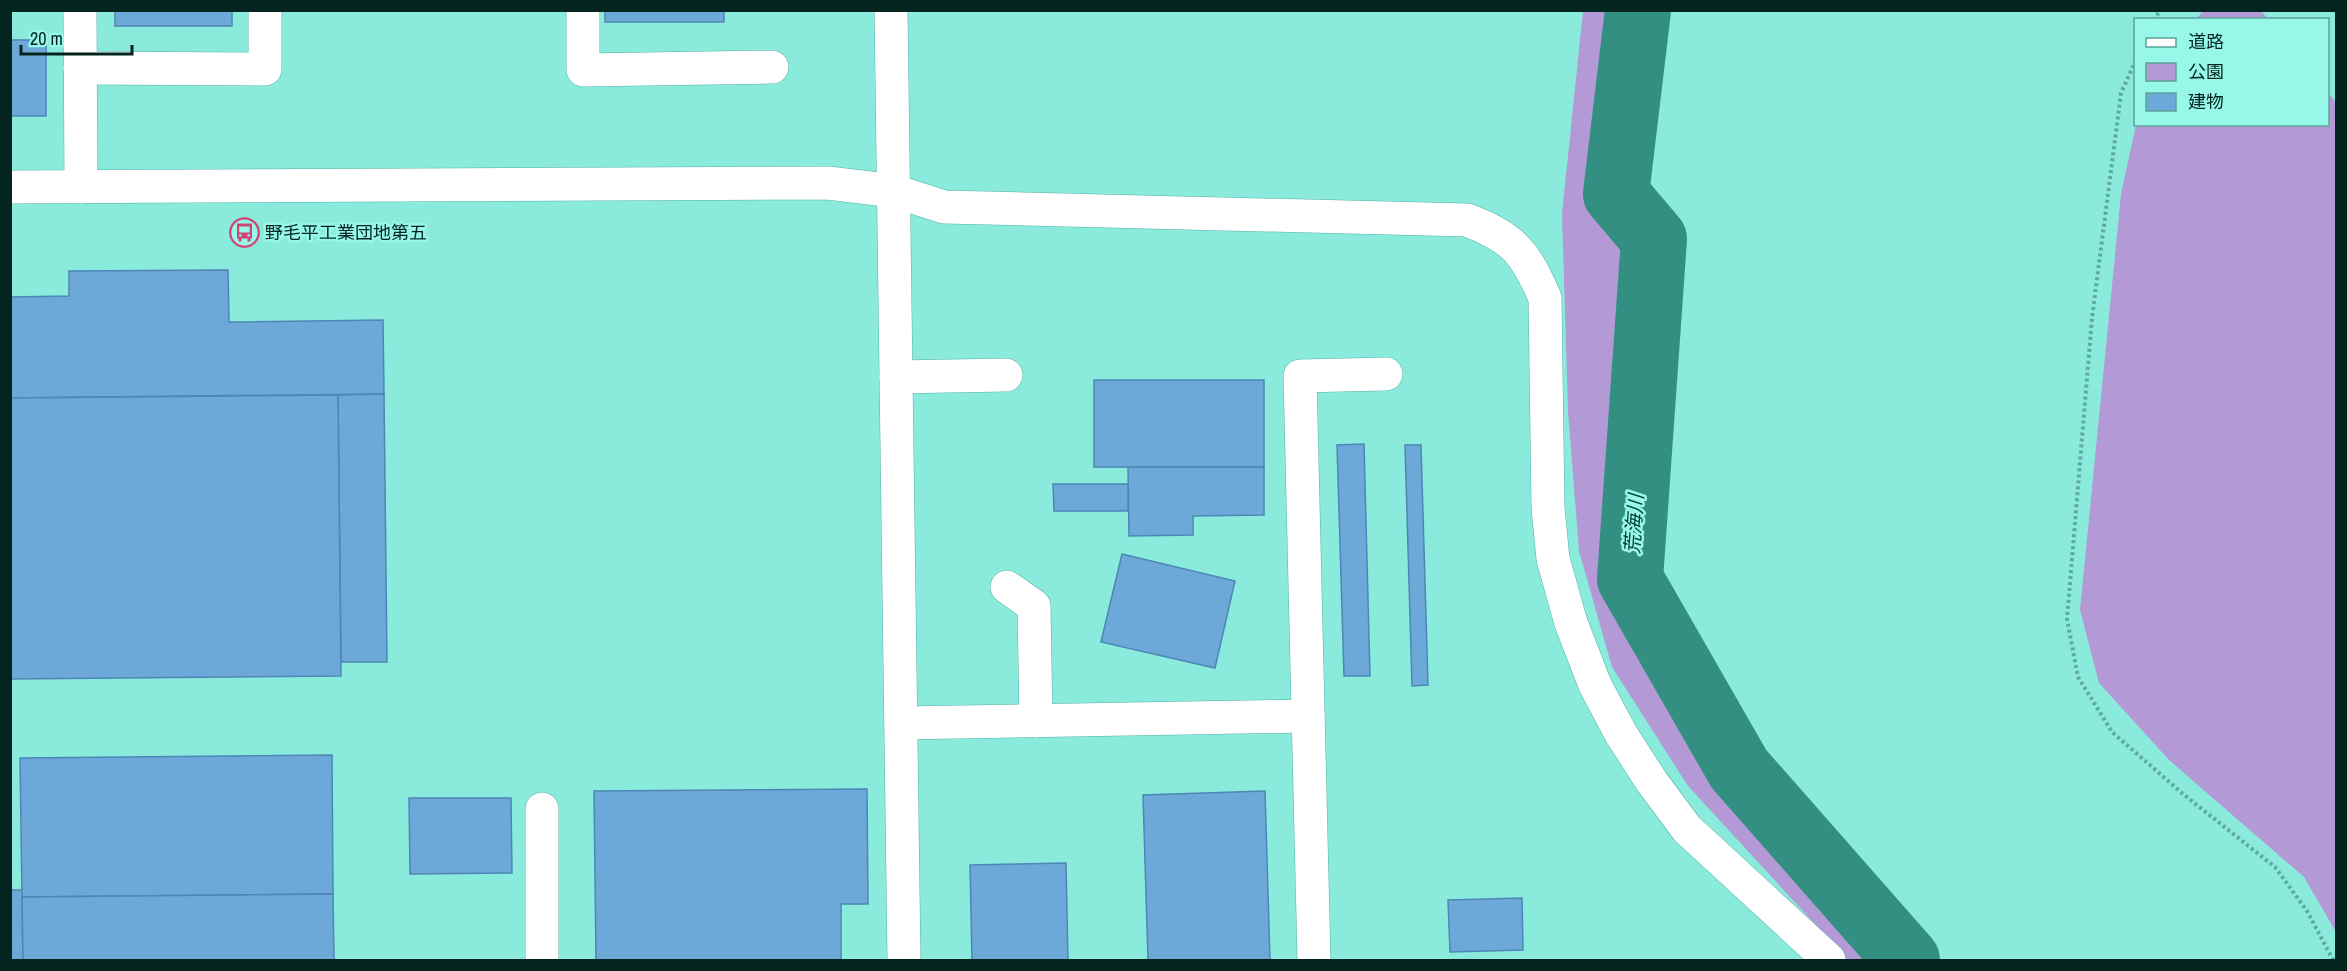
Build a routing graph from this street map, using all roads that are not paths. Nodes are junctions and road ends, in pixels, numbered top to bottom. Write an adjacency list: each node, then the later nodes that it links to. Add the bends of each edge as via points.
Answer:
1 (80, 10): 5 (street)
2 (265, 10): 5 (street, via 265,69)
3 (583, 10): 6 (street, via 583,70)
4 (891, 10): 9 (street)
5 (80, 68): 8 (street)
6 (772, 68)
7 (10, 187): 8 (street)
8 (81, 187): 9 (street, via 828,183)
9 (894, 191): 12 (street); 21 (street, via 944,207 1467,220 1496,231 1533,269 1545,298 1548,508 1553,559 1595,686 1652,782 1688,829)
10 (1386, 374): 14 (street, via 1300,376)
11 (1006, 375): 12 (street)
12 (896, 377): 16 (street)
13 (1007, 587): 15 (street, via 1034,606)
14 (1308, 716): 15 (street); 20 (street)
15 (1036, 721): 16 (street)
16 (901, 723): 19 (street)
17 (542, 809): 18 (street)
18 (542, 960)
19 (904, 960)
20 (1314, 960)
21 (1829, 960)

